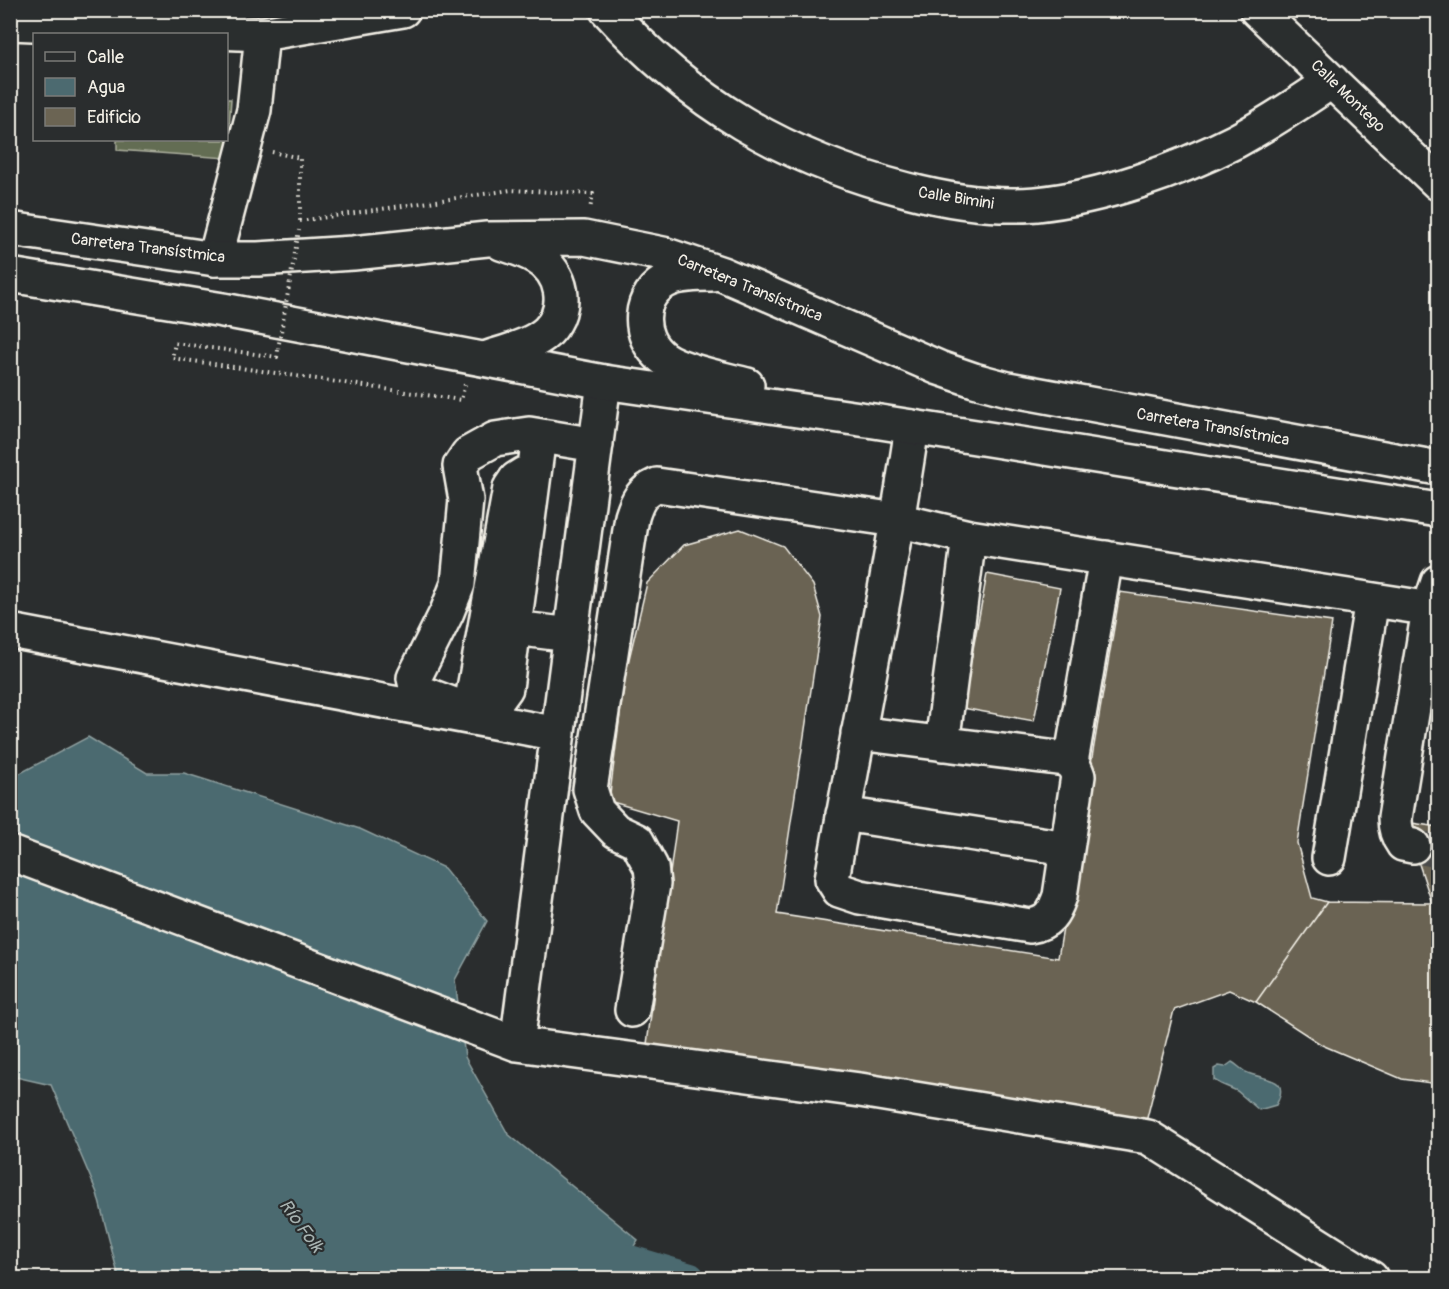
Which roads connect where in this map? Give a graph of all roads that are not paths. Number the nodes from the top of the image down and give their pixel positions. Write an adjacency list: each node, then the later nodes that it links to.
1 (403, 10): 6 (main road)
2 (607, 10): 7 (main road, Calle Bimini)
3 (1257, 10): 7 (main road, Calle Montego)
4 (110, 20): 5 (main road); 6 (main road)
5 (10, 23)
6 (262, 34): 11 (main road)
7 (1332, 81): 8 (main road, Calle Montego)
8 (1438, 183)
9 (10, 229): 11 (main road, Carretera Transístmica)
10 (487, 239): 11 (main road, Carretera Transístmica); 12 (main road, Carretera Transístmica); 14 (main road)
11 (214, 259)
12 (722, 274): 16 (main road); 20 (main road, Carretera Transístmica)
13 (10, 275): 14 (main road)
14 (483, 360): 15 (main road)
15 (604, 382): 16 (main road); 18 (main road)
16 (874, 421): 17 (main road)
17 (912, 427): 21 (main road); 22 (main road)
18 (596, 446): 19 (main road); 29 (main road)
19 (537, 451): 27 (main road); 30 (main road); 30 (main road)
20 (1438, 468)
21 (1438, 510)
22 (897, 520): 23 (main road); 31 (main road); 40 (main road)
23 (969, 537): 24 (main road); 33 (main road)
24 (1106, 558): 25 (main road); 34 (main road)
25 (1372, 600): 26 (main road); 39 (main road)
26 (1435, 600): 36 (main road)
27 (514, 628): 29 (main road); 30 (main road)
28 (10, 631): 32 (main road)
29 (571, 635): 32 (main road)
30 (470, 711)
31 (858, 733): 33 (main road); 35 (main road)
32 (558, 734): 41 (main road)
33 (942, 744): 34 (main road)
34 (1071, 762): 37 (main road)
35 (843, 813): 37 (main road); 37 (main road)
36 (1413, 846)
37 (1067, 848)
38 (10, 853): 41 (main road)
39 (1329, 858)
40 (632, 1011)
41 (517, 1044): 42 (main road)
42 (1371, 1278)

